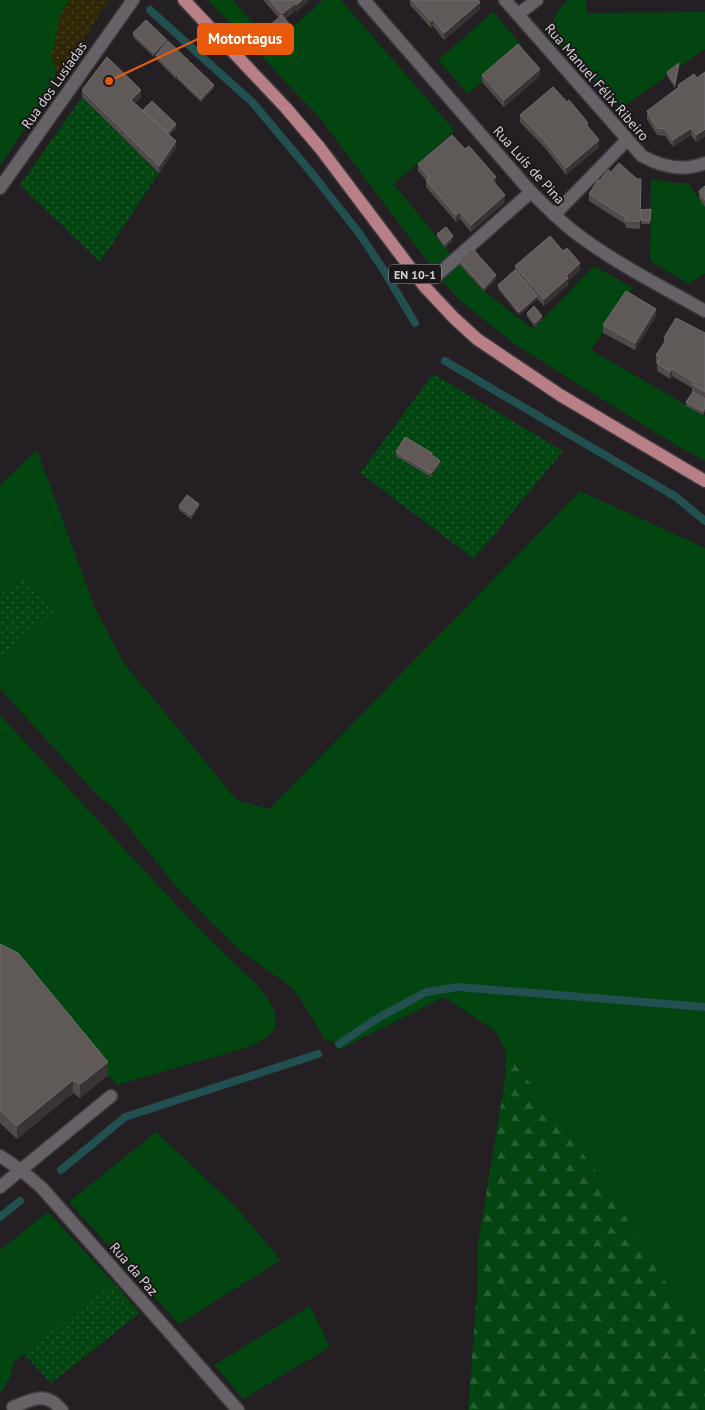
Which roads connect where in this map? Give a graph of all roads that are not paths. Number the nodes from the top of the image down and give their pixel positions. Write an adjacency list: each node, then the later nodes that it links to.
1 (133, 0): 9 (street, Rua dos Lusíadas)
2 (184, 0): 14 (main road, EN 10-1)
3 (364, 0): 10 (street, Rua Luís de Pina)
4 (505, 0): 6 (street, Rua Manuel Félix Ribeiro)
5 (537, 0): 6 (street)
6 (518, 14): 7 (street, Rua Manuel Félix Ribeiro)
7 (627, 140): 8 (street, Rua Manuel Félix Ribeiro); 11 (street)
8 (705, 163)
9 (0, 188)
10 (531, 192): 11 (street, Rua Luís de Pina); 12 (street)
11 (554, 215): 13 (street, Rua Luís de Pina)
12 (436, 277)
13 (705, 311)
14 (705, 481)
15 (111, 1096): 17 (street)
16 (0, 1156): 17 (street, Rua da Paz)
17 (21, 1170): 18 (street); 21 (street, Rua da Paz)
18 (0, 1187)
19 (13, 1407): 20 (street)
20 (62, 1410)
21 (238, 1410)

